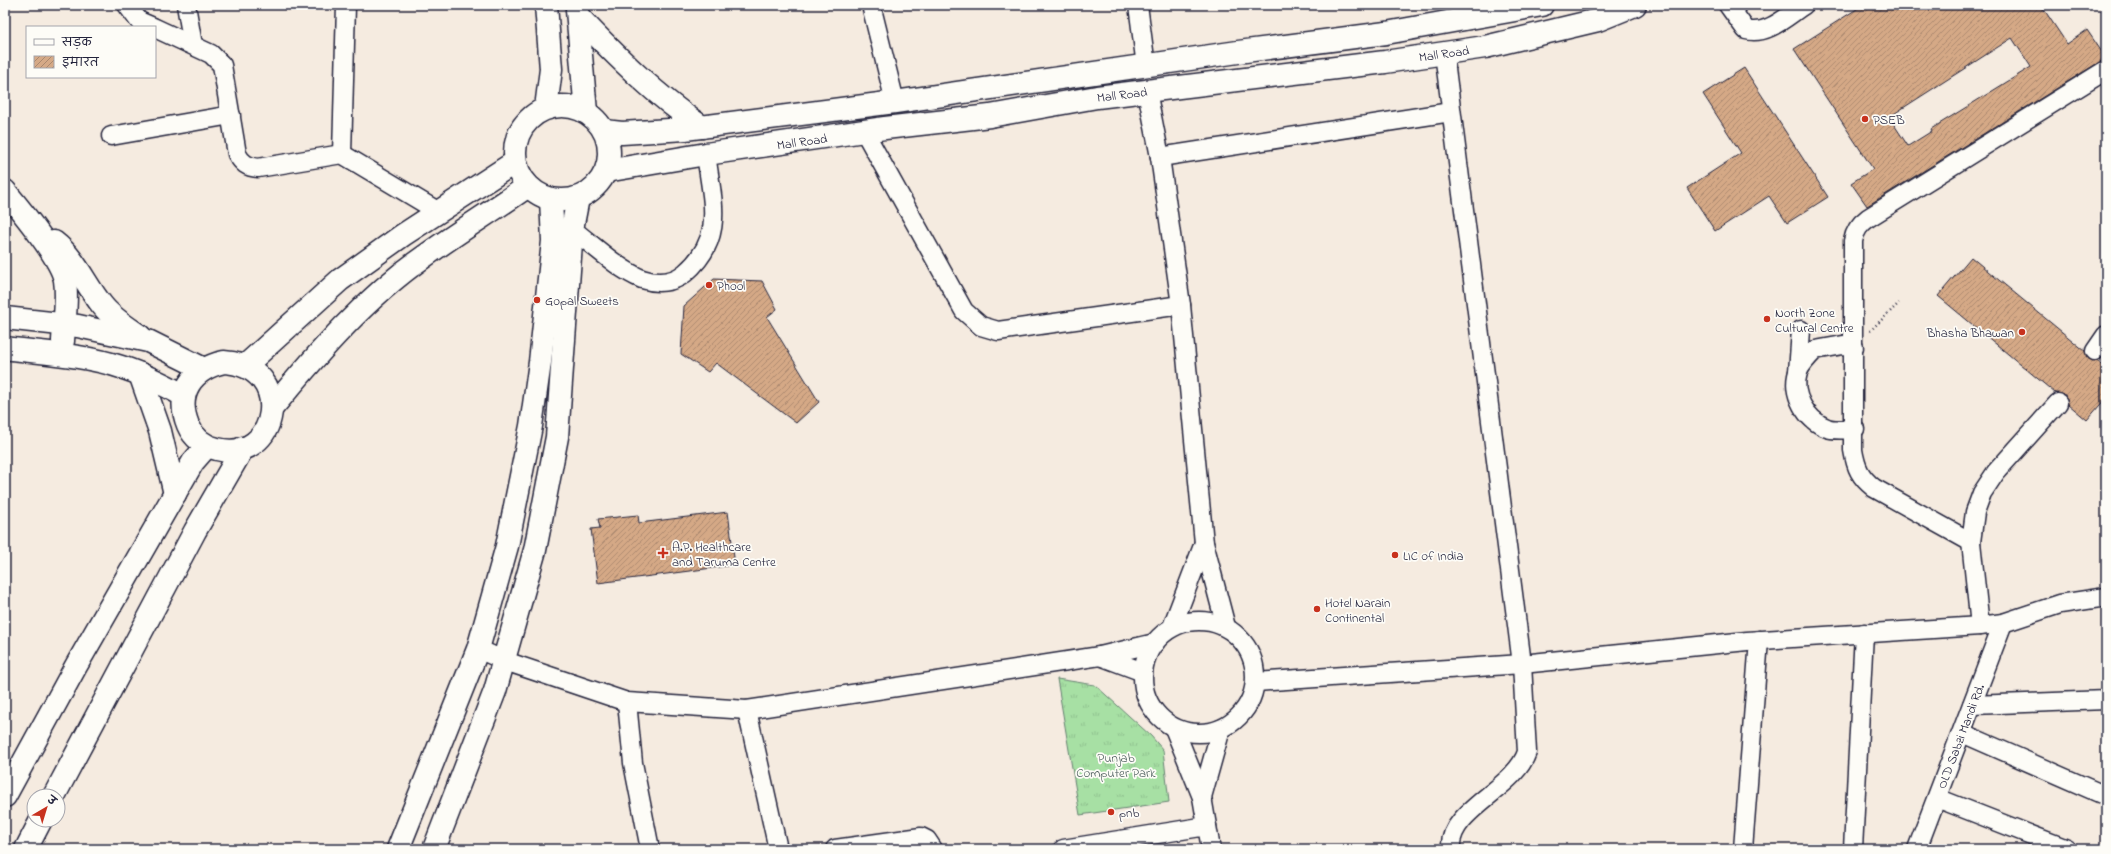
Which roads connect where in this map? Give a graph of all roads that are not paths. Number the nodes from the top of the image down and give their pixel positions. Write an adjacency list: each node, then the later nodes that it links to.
1 (126, 5): 12 (street)
2 (186, 5): 14 (street)
3 (346, 5): 28 (street)
4 (546, 5): 20 (main road)
5 (871, 5): 19 (street)
6 (1138, 5): 16 (street)
7 (1542, 5): 16 (main road, Mall Road)
8 (1635, 5): 15 (main road, Mall Road)
9 (1728, 5): 10 (street)
10 (1804, 5)
11 (577, 10): 21 (main road); 24 (main road)
12 (152, 26)
13 (156, 28): 14 (street)
14 (192, 45): 23 (street)
15 (1444, 53): 18 (main road, Mall Road); 22 (street)
16 (1146, 66): 19 (main road, Mall Road)
17 (2106, 70): 46 (street)
18 (1147, 91): 26 (main road, Mall Road); 30 (street)
19 (894, 102): 24 (main road, Mall Road)
20 (546, 108): 21 (main road); 31 (main road)
21 (586, 112): 25 (main road)
22 (1451, 112): 30 (street); 74 (street)
23 (231, 115): 27 (street); 28 (street)
24 (702, 128): 25 (main road, Mall Road)
25 (604, 131): 32 (main road)
26 (864, 132): 29 (main road, Mall Road); 40 (street)
27 (111, 136)
28 (342, 154): 37 (street)
29 (706, 154): 32 (main road, Mall Road); 39 (street)
30 (1160, 157): 40 (street)
31 (515, 162): 33 (main road); 37 (main road)
32 (606, 171): 35 (main road)
33 (528, 186): 36 (main road); 56 (main road)
34 (5, 191): 38 (main road)
35 (578, 198): 36 (main road); 39 (main road)
36 (551, 199): 71 (main road)
37 (439, 212): 50 (main road)
38 (32, 226): 42 (main road); 45 (main road)
39 (572, 229): 73 (main road)
40 (1180, 304): 62 (street)
41 (5, 318): 42 (main road)
42 (64, 326): 45 (main road); 49 (main road)
43 (1801, 330): 52 (street)
44 (2106, 335): 48 (street)
45 (148, 341): 51 (main road)
46 (1854, 347): 52 (street); 57 (street)
47 (5, 348): 49 (main road)
48 (2095, 351)
49 (62, 355): 53 (main road)
50 (245, 366): 51 (main road); 56 (main road)
51 (204, 369): 54 (main road)
52 (1798, 373): 57 (street)
53 (140, 374): 54 (main road); 60 (main road)
54 (183, 395): 58 (main road)
55 (2058, 403): 61 (street)
56 (272, 408): 59 (main road)
57 (1855, 429): 61 (street)
58 (207, 446): 59 (main road); 60 (main road)
59 (243, 448): 84 (main road)
60 (176, 494): 85 (main road)
61 (1971, 542): 65 (street)
62 (1204, 543): 66 (street); 67 (street)
63 (2106, 598): 64 (street)
64 (2003, 623): 65 (street); 79 (street, OLD Sabzi Mandi Rd.)
65 (1980, 626): 68 (street)
66 (1172, 627): 67 (street); 70 (street)
67 (1226, 627): 76 (street)
68 (1864, 633): 69 (street); 102 (street)
69 (1759, 640): 74 (street); 101 (street)
70 (1154, 644): 72 (street); 75 (street)
71 (478, 649): 73 (street); 92 (main road)
72 (1100, 656): 75 (street); 80 (street)
73 (504, 661): 78 (street); 93 (main road)
74 (1522, 664): 76 (street); 100 (street)
75 (1143, 672): 81 (street)
76 (1256, 682): 82 (street)
77 (2106, 700): 79 (street)
78 (627, 702): 80 (street); 94 (street)
79 (1972, 705): 83 (street, OLD Sabzi Mandi Rd.)
80 (747, 710): 95 (street)
81 (1174, 728): 82 (street); 87 (street)
82 (1221, 729): 87 (street)
83 (1962, 733): 86 (street); 88 (street, OLD Sabzi Mandi Rd.)
84 (58, 788)
85 (5, 796)
86 (2106, 796)
87 (1202, 797): 89 (street)
88 (1936, 798): 103 (street, OLD Sabzi Mandi Rd.); 104 (street)
89 (1207, 826): 98 (street); 99 (street)
90 (37, 828): 91 (main road)
91 (26, 849)
92 (398, 849)
93 (434, 849)
94 (650, 849)
95 (778, 849)
96 (835, 849): 97 (street)
97 (933, 849)
98 (1063, 849)
99 (1211, 849)
100 (1451, 849)
101 (1743, 849)
102 (1853, 849)
103 (1917, 849)
104 (2067, 849)

